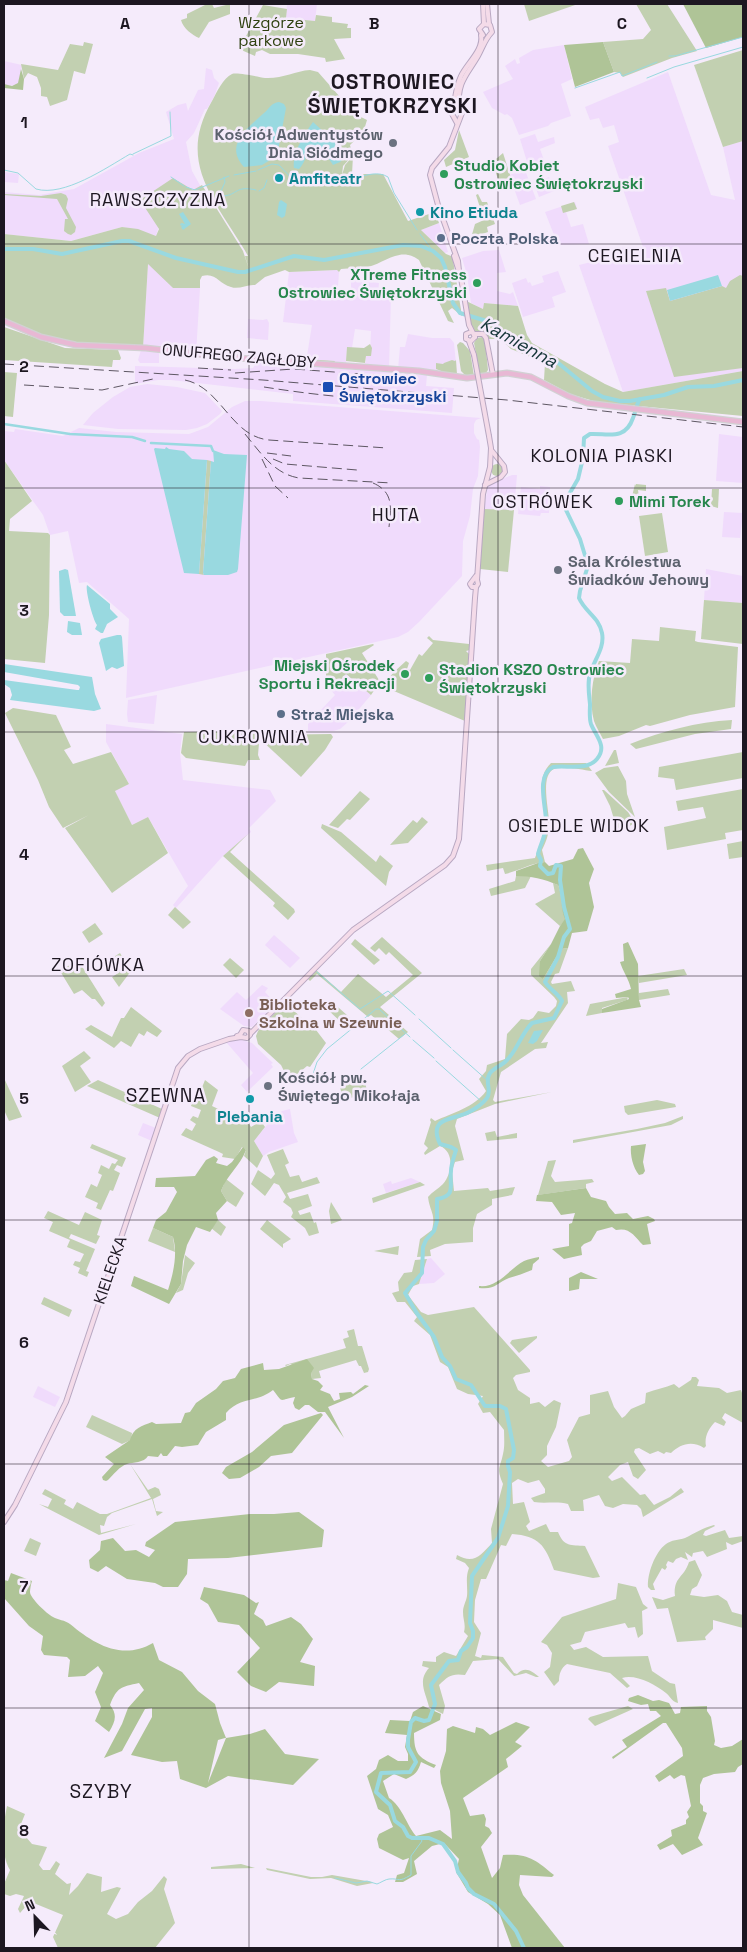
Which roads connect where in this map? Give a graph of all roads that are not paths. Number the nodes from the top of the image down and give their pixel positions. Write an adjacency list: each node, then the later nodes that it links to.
1 (485, 4): 2 (main road); 3 (main road)
2 (484, 24): 3 (main road); 4 (main road)
3 (489, 24): 5 (main road)
4 (481, 35): 5 (main road); 6 (main road)
5 (487, 36): 6 (main road)
6 (457, 107): 7 (main road); 8 (main road)
7 (454, 117): 8 (main road); 9 (main road)
8 (459, 117): 9 (main road)
9 (457, 123): 11 (main road)
10 (4, 322): 12 (main road, ONUFREGO ZAGŁOBY)
11 (472, 336): 12 (main road); 14 (main road, bridge)
12 (491, 375): 13 (main road, ONUFREGO ZAGŁOBY)
13 (743, 422)
14 (491, 448): 15 (main road); 16 (main road)
15 (502, 463): 16 (main road); 17 (main road)
16 (490, 468): 17 (main road); 18 (main road)
17 (500, 478): 18 (main road)
18 (485, 484): 19 (main road)
19 (475, 580): 20 (main road); 20 (main road)
20 (475, 588): 21 (main road)
21 (249, 1032): 22 (main road); 22 (main road)
22 (240, 1036): 23 (main road, KIELECKA)
23 (4, 1522)

